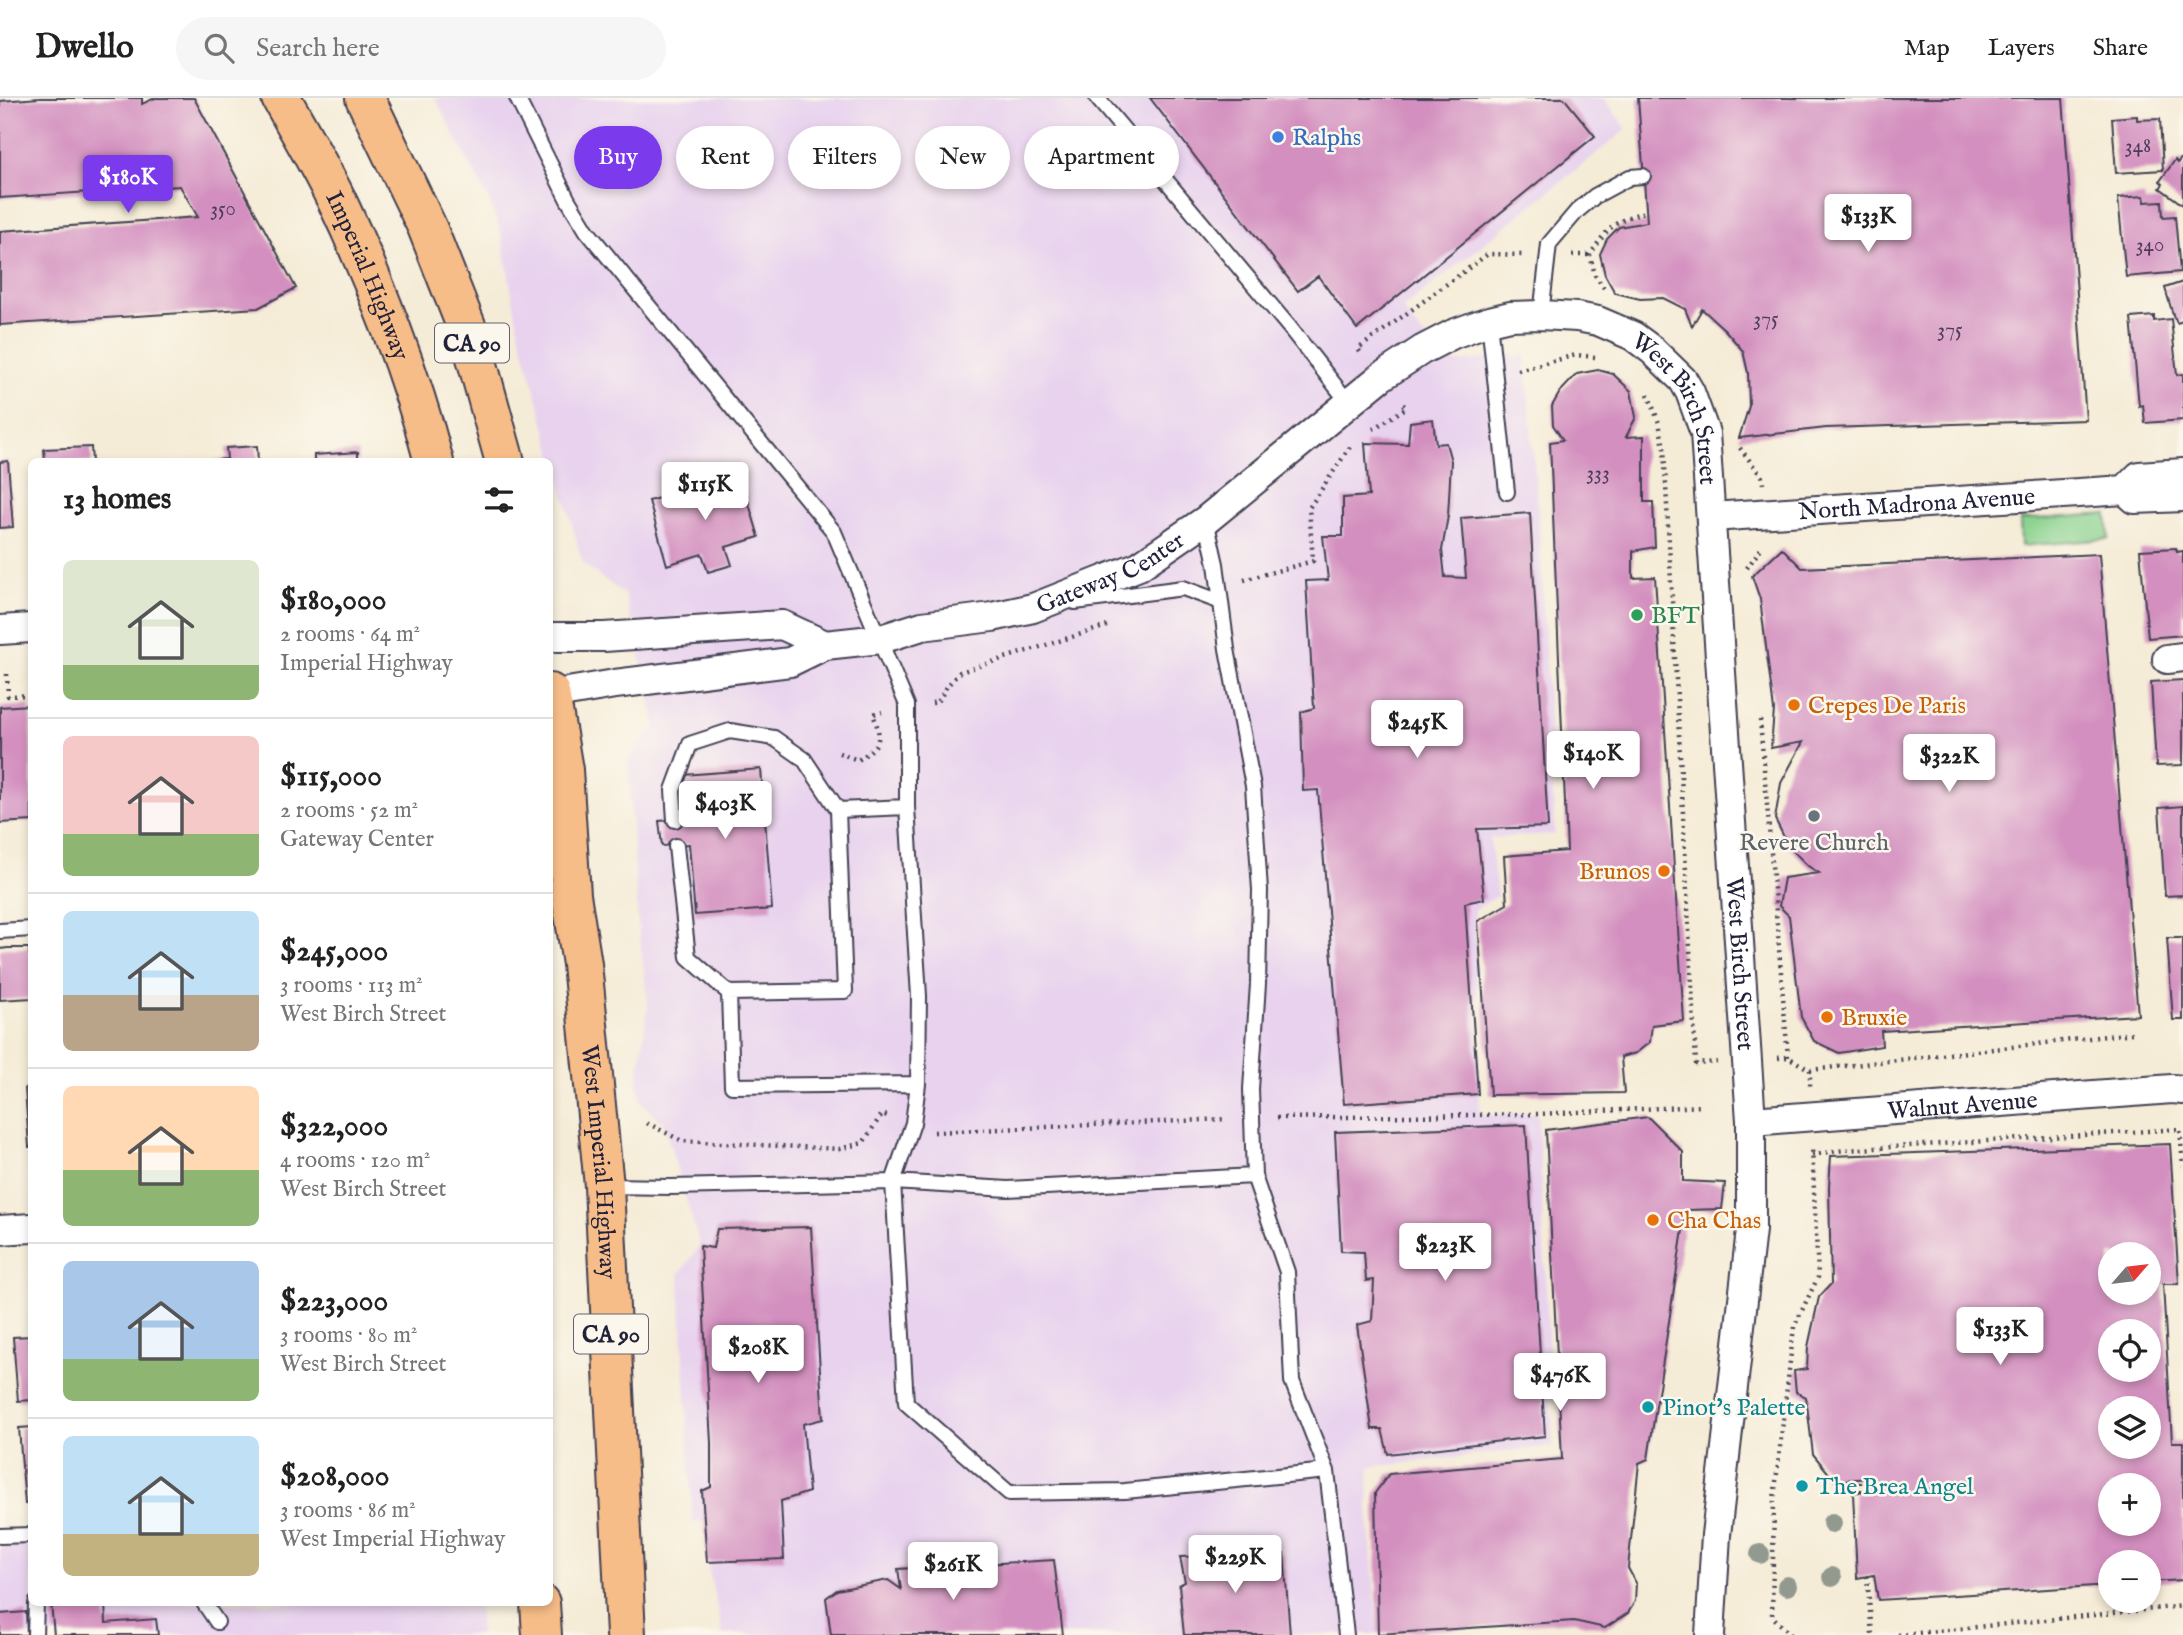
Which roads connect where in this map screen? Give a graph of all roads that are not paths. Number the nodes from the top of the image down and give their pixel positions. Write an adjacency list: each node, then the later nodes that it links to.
1 (281, 98): 9 (main road, Imperial Highway / CA 90)
2 (365, 98): 10 (main road, CA 90)
3 (517, 98): 22 (lane)
4 (1097, 98): 8 (lane)
5 (1643, 176): 6 (lane)
6 (1541, 315): 7 (street, West Birch Street); 15 (street, West Birch Street)
7 (1489, 321): 8 (street, West Birch Street); 13 (lane)
8 (1348, 402): 16 (street, Gateway Center)
9 (433, 458)
10 (504, 458)
11 (2183, 473): 12 (street, North Madrona Avenue)
12 (2125, 490): 14 (street, North Madrona Avenue); 15 (street, North Madrona Avenue)
13 (1507, 492)
14 (2183, 497)
15 (1711, 517): 35 (street, West Birch Street)
16 (1206, 520): 17 (lane); 18 (street, Gateway Center)
17 (1221, 602): 18 (lane); 36 (lane)
18 (1033, 608): 22 (street, Gateway Center)
19 (28, 628): 20 (street)
20 (0, 630)
21 (553, 637): 23 (street)
22 (881, 639): 23 (street, Gateway Center); 26 (lane)
23 (825, 645): 24 (street, Gateway Center)
24 (553, 694)
25 (553, 712): 38 (main road, West Imperial Highway / CA 90)
26 (907, 807): 27 (lane); 33 (lane)
27 (838, 810): 28 (lane); 32 (lane)
28 (675, 820)
29 (676, 846): 32 (lane)
30 (28, 929): 31 (lane)
31 (0, 931)
32 (729, 993): 33 (lane)
33 (918, 1084): 37 (lane)
34 (2179, 1087): 35 (street, Walnut Avenue)
35 (1751, 1121): 52 (street, West Birch Street)
36 (1254, 1176): 37 (lane); 41 (lane)
37 (893, 1182): 38 (lane); 41 (lane)
38 (604, 1186): 50 (main road, West Imperial Highway / CA 90)
39 (28, 1228): 40 (street)
40 (0, 1230)
41 (1327, 1471): 51 (lane)
42 (28, 1535): 43 (lane)
43 (0, 1536)
44 (36, 1606): 48 (lane)
45 (206, 1606): 47 (lane)
46 (540, 1606): 49 (main road)
47 (217, 1622)
48 (35, 1635)
49 (542, 1635)
50 (626, 1635)
51 (1346, 1635)
52 (1710, 1635)

